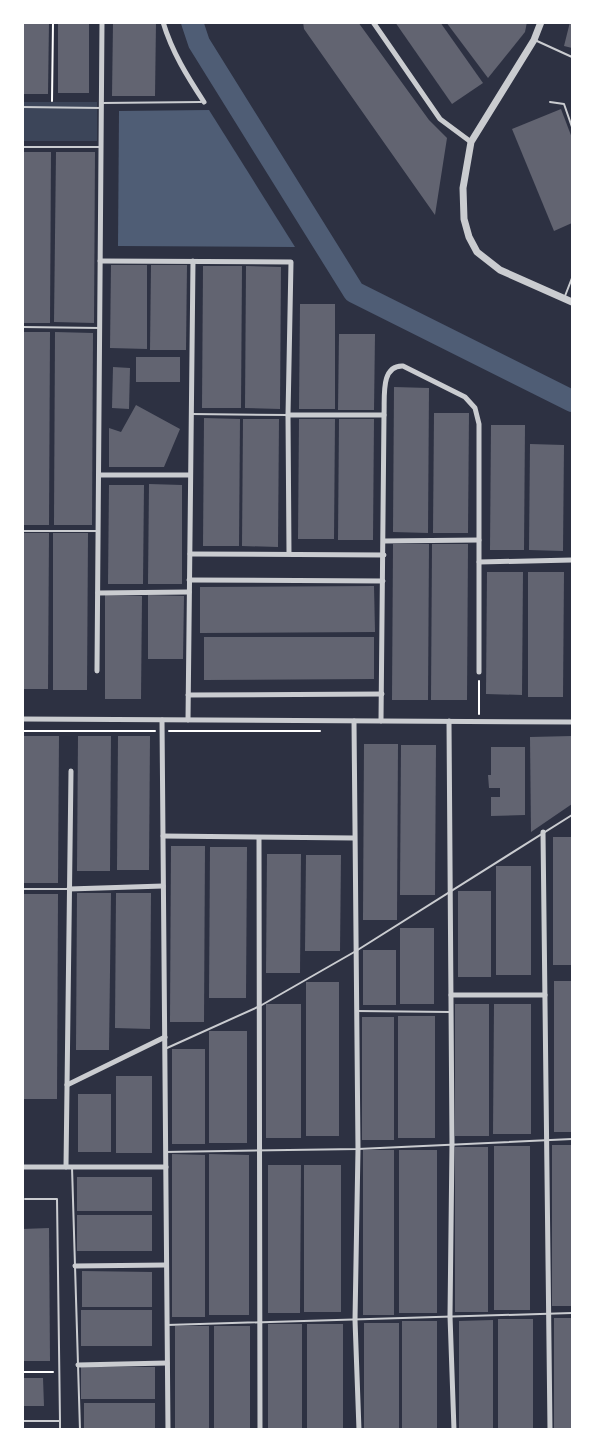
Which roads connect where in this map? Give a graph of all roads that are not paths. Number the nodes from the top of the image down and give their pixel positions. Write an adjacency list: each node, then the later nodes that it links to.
1 (102, 22): 9 (street)
2 (163, 22): 7 (street)
3 (373, 22): 12 (street)
4 (541, 22): 5 (street)
5 (534, 40): 6 (lane); 12 (street)
6 (573, 57)
7 (204, 102): 9 (lane)
8 (550, 102): 11 (lane)
9 (101, 105): 10 (lane); 14 (street)
10 (22, 107)
11 (573, 127)
12 (471, 142): 18 (street)
13 (22, 147): 14 (lane)
14 (101, 147): 15 (street)
15 (100, 261): 16 (street); 21 (street)
16 (193, 261): 22 (street); 23 (street)
17 (573, 278): 18 (lane)
18 (564, 298): 19 (street)
19 (573, 302)
20 (22, 327): 21 (lane)
21 (100, 328): 25 (street)
22 (191, 414): 23 (lane); 26 (street)
23 (288, 415): 24 (street); 31 (street)
24 (384, 415): 29 (street); 30 (street)
25 (99, 475): 26 (street); 28 (street)
26 (190, 475): 32 (street)
27 (22, 531): 28 (lane)
28 (98, 531): 39 (street)
29 (479, 540): 30 (street); 35 (street)
30 (384, 541): 33 (street)
31 (289, 553): 32 (street); 33 (street)
32 (189, 554): 36 (street)
33 (384, 555): 37 (street)
34 (573, 560): 35 (street)
35 (479, 562): 41 (street)
36 (189, 580): 37 (street); 38 (street)
37 (383, 581): 42 (street)
38 (189, 592): 39 (street); 43 (street)
39 (98, 593): 40 (street)
40 (97, 671)
41 (478, 672)
42 (382, 694): 43 (street); 48 (street)
43 (188, 695): 46 (street)
44 (22, 719): 45 (street)
45 (162, 720): 46 (street); 54 (street)
46 (188, 720): 47 (street)
47 (354, 721): 48 (street); 56 (street)
48 (381, 721): 49 (street)
49 (449, 721): 50 (street); 60 (street)
50 (572, 721)
51 (71, 771): 59 (street)
52 (573, 815): 53 (lane)
53 (543, 832): 60 (lane); 63 (street)
54 (163, 836): 55 (street); 57 (street)
55 (259, 838): 56 (street); 64 (street)
56 (354, 838): 61 (street)
57 (163, 886): 59 (street); 67 (street)
58 (22, 889): 59 (lane)
59 (69, 889): 69 (street)
60 (450, 894): 61 (lane); 62 (street)
61 (356, 951): 64 (lane); 65 (street)
62 (451, 995): 63 (street); 66 (street)
63 (545, 995): 71 (street)
64 (260, 1006): 68 (lane); 74 (street)
65 (357, 1011): 66 (lane); 73 (street)
66 (451, 1012): 72 (street)
67 (165, 1037): 68 (street); 69 (street)
68 (165, 1050): 75 (street)
69 (67, 1085): 77 (street)
70 (573, 1139): 71 (lane)
71 (546, 1140): 72 (lane); 83 (street)
72 (452, 1144): 73 (lane); 84 (street)
73 (358, 1149): 74 (lane); 85 (street)
74 (260, 1150): 75 (lane); 86 (street)
75 (165, 1152): 78 (street)
76 (22, 1167): 77 (street)
77 (69, 1167): 78 (street); 81 (lane)
78 (166, 1167): 80 (street)
79 (25, 1199): 91 (lane)
80 (166, 1265): 81 (street); 87 (street)
81 (75, 1266): 89 (lane)
82 (573, 1313): 83 (lane)
83 (548, 1314): 84 (lane); 98 (street)
84 (450, 1316): 85 (lane); 97 (street)
85 (355, 1320): 86 (lane); 96 (street)
86 (261, 1321): 87 (lane); 95 (street)
87 (167, 1325): 88 (street)
88 (167, 1363): 89 (street); 94 (street)
89 (78, 1365): 93 (lane)
90 (22, 1421): 91 (lane)
91 (60, 1421): 92 (lane)
92 (60, 1430)
93 (80, 1430)
94 (168, 1430)
95 (260, 1430)
96 (358, 1430)
97 (454, 1430)
98 (550, 1430)

